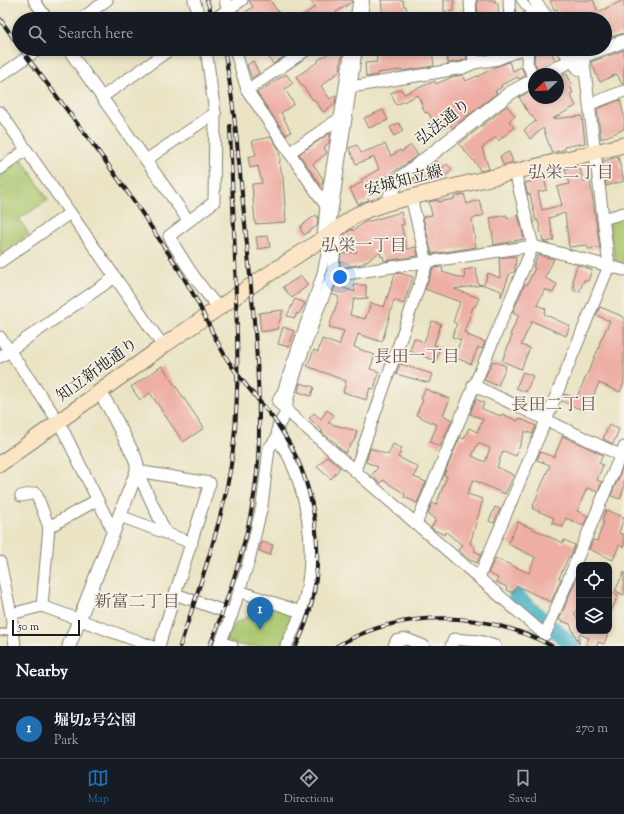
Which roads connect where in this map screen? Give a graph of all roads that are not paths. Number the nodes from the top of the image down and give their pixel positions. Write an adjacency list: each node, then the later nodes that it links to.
1 (34, 0): 11 (street)
2 (108, 0): 12 (street)
3 (194, 0): 13 (street)
4 (242, 0): 10 (street)
5 (358, 0): 14 (street)
6 (366, 0): 15 (street)
7 (470, 0): 16 (street)
8 (509, 0): 17 (street)
9 (521, 0): 18 (street)
10 (228, 10)
11 (42, 12)
12 (90, 12)
13 (198, 12)
14 (357, 12)
15 (360, 12)
16 (471, 12)
17 (510, 12)
18 (534, 12)
19 (624, 41): 20 (street)
20 (612, 45)
21 (29, 56): 37 (street)
22 (73, 56): 42 (street)
23 (161, 56): 42 (street)
24 (207, 56): 45 (street)
25 (237, 56): 40 (street)
26 (298, 56): 40 (street)
27 (350, 56): 46 (street)
28 (357, 56): 61 (street)
29 (474, 56): 34 (street)
30 (502, 56): 34 (street)
31 (528, 56): 35 (street)
32 (585, 56): 33 (street)
33 (575, 60): 36 (street); 43 (street)
34 (474, 63): 39 (street)
35 (529, 68)
36 (558, 68)
37 (0, 76)
38 (528, 82): 55 (street, 弘法通り)
39 (357, 86)
40 (247, 90): 50 (street)
41 (624, 91): 43 (street)
42 (102, 97): 51 (street)
43 (590, 104): 49 (street)
44 (0, 112): 48 (street)
45 (215, 113): 51 (street); 60 (street)
46 (340, 118): 50 (street); 56 (street)
47 (624, 145): 49 (main road, 安城知立線)
48 (26, 150): 52 (street); 57 (street)
49 (596, 152): 53 (main road, 安城知立線); 59 (street)
50 (289, 153): 56 (street)
51 (146, 160): 60 (street)
52 (0, 169)
53 (515, 172): 54 (main road, 安城知立線); 62 (street)
54 (411, 197): 55 (main road, 安城知立線); 64 (street)
55 (387, 203): 61 (main road, 安城知立線)
56 (326, 206): 61 (street)
57 (70, 213): 63 (street); 68 (street)
58 (624, 213): 59 (street)
59 (603, 219): 65 (street)
60 (188, 220): 69 (street)
61 (330, 234): 67 (street); 69 (main road, 安城知立線); 76 (street)
62 (533, 246): 64 (street); 65 (street); 74 (street)
63 (0, 262)
64 (427, 263): 67 (street); 84 (street)
65 (609, 266): 66 (street); 78 (street)
66 (624, 270)
67 (332, 276): 77 (street)
68 (115, 277): 71 (street); 72 (street)
69 (218, 308): 71 (main road, 知立新地通り)
70 (0, 337): 72 (street)
71 (163, 346): 75 (main road, 知立新地通り)
72 (10, 350): 73 (street); 79 (street)
73 (0, 357)
74 (473, 385): 78 (street); 88 (street)
75 (100, 393): 79 (main road, 知立新地通り); 83 (street)
76 (280, 396): 77 (street)
77 (287, 411): 80 (street); 84 (street)
78 (546, 420): 81 (street); 94 (street)
79 (59, 422): 82 (main road, 知立新地通り); 86 (street)
80 (277, 438): 95 (street); 98 (street)
81 (623, 453): 94 (street)
82 (0, 464)
83 (137, 471): 87 (street); 91 (street); 92 (street)
84 (355, 471): 88 (street)
85 (21, 496): 89 (street)
86 (97, 500): 89 (street); 90 (street)
87 (120, 516): 90 (street); 91 (street)
88 (416, 524): 94 (street)
89 (49, 526): 97 (street)
90 (114, 531): 101 (street)
91 (166, 533): 92 (street)
92 (192, 543): 96 (street)
93 (0, 562): 99 (street)
94 (479, 577)
95 (239, 591): 98 (street); 100 (street)
96 (176, 594): 100 (street); 108 (street)
97 (42, 606): 99 (street); 101 (street)
98 (301, 612): 110 (street)
99 (11, 614): 102 (street)
100 (232, 614): 104 (street)
101 (78, 620): 106 (street); 107 (street)
102 (13, 630): 103 (lane); 105 (street)
103 (0, 633)
104 (220, 644): 109 (street)
105 (15, 646)
106 (69, 646)
107 (151, 646)
108 (159, 646)
109 (232, 646)
110 (286, 646)
111 (394, 646): 112 (street)
112 (424, 646)
113 (452, 646): 114 (street)
114 (495, 646)

